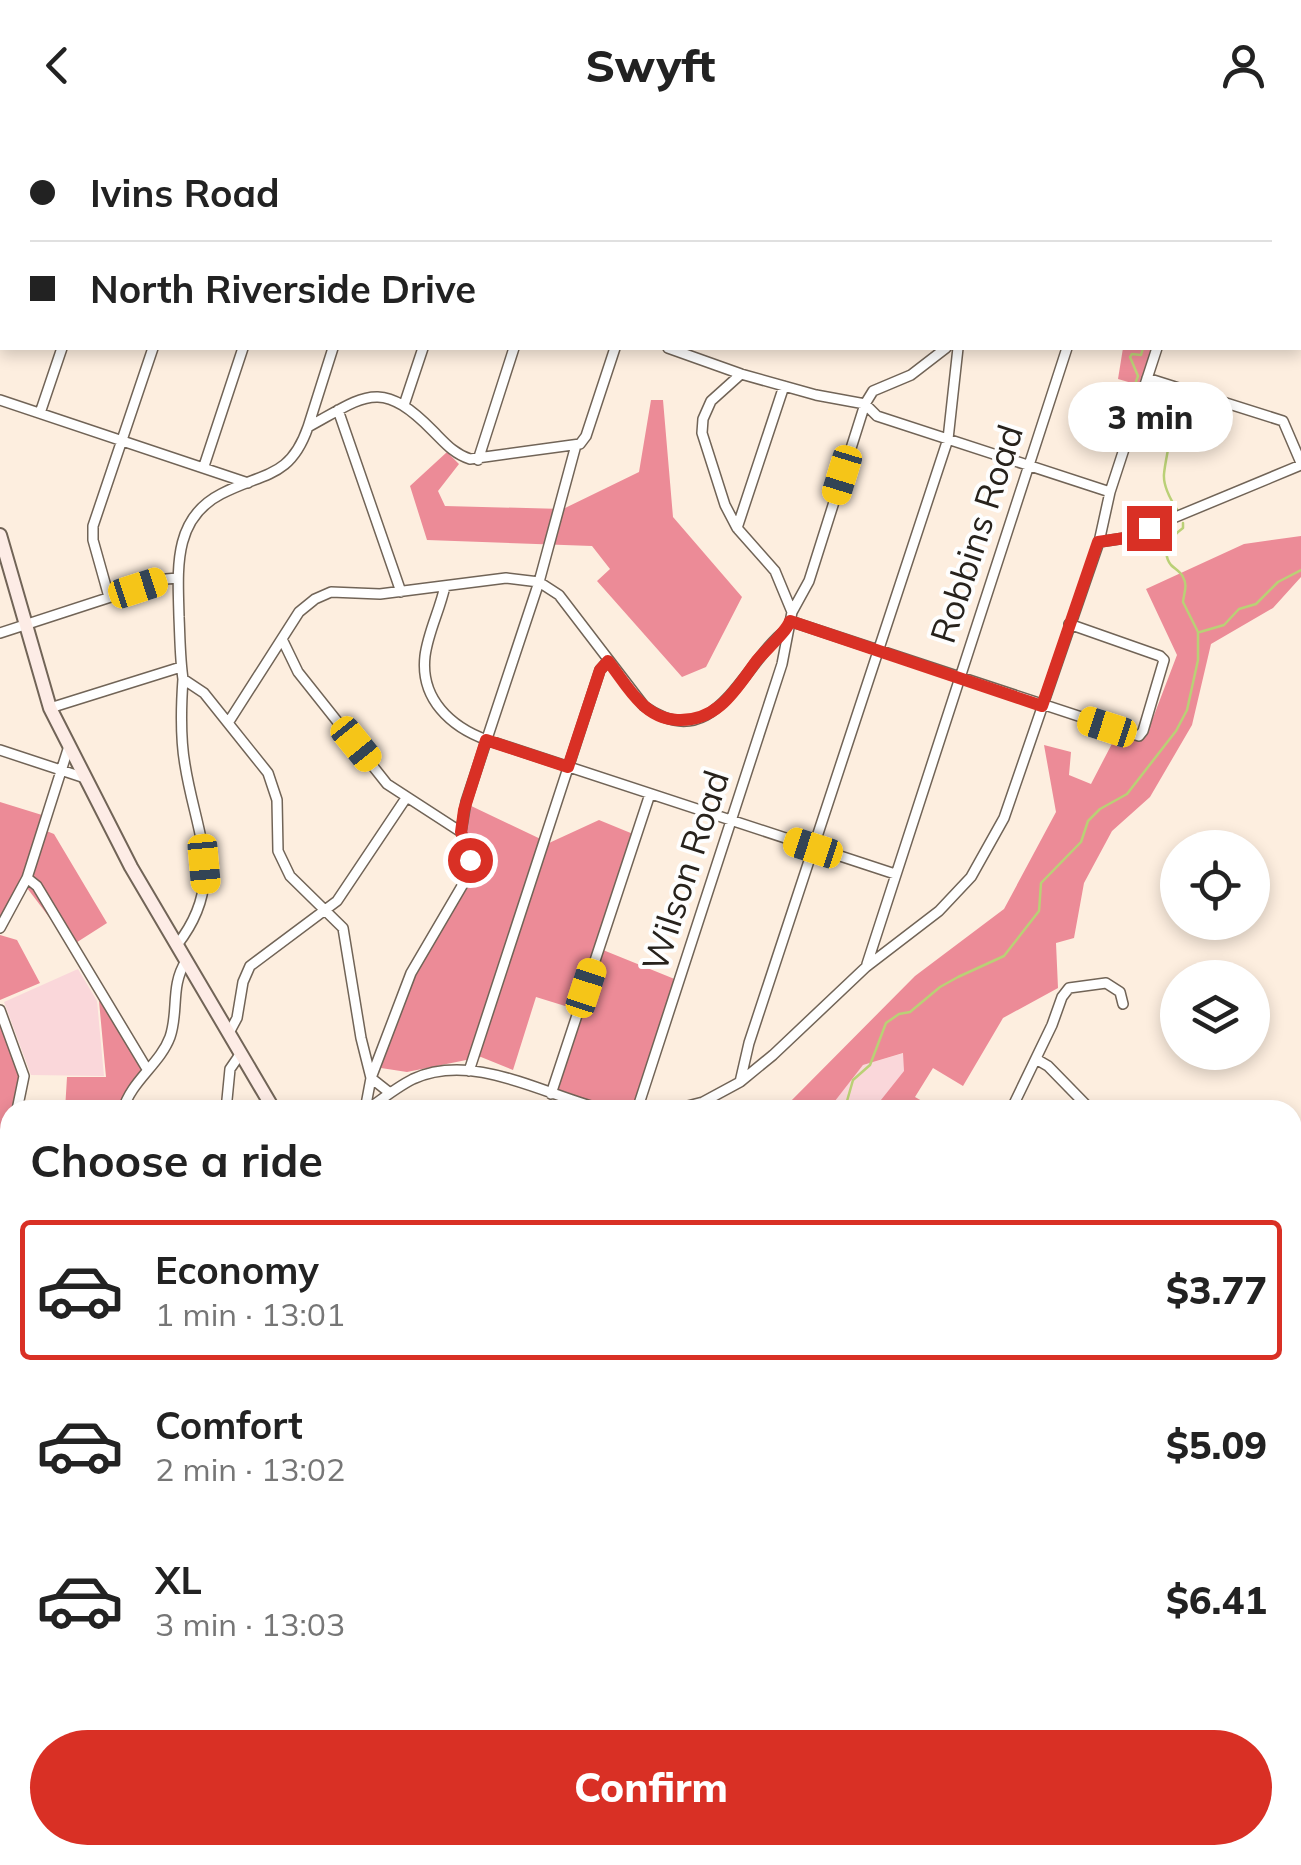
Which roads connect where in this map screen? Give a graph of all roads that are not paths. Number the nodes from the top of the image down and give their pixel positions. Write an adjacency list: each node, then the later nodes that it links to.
1 (61, 350): 20 (street)
2 (152, 350): 23 (street)
3 (242, 350): 27 (street)
4 (333, 350): 21 (street)
5 (422, 350): 18 (street)
6 (513, 350): 25 (street)
7 (614, 350): 24 (street)
8 (674, 350): 13 (street)
9 (943, 350): 17 (street)
10 (958, 350): 22 (street)
11 (1066, 350): 28 (street, Robbins Road)
12 (1156, 350): 14 (street)
13 (741, 374): 15 (street); 31 (street)
14 (1147, 378): 26 (street); 30 (street)
15 (784, 386): 17 (street); 31 (street)
16 (0, 400): 20 (street)
17 (864, 404): 22 (street); 39 (street, Wilson Road)
18 (404, 405): 19 (street); 25 (street)
19 (338, 410): 21 (street); 37 (street)
20 (40, 413): 23 (street)
21 (308, 427): 29 (street)
22 (948, 439): 28 (street); 44 (street)
23 (122, 440): 27 (street); 38 (street)
24 (576, 445): 25 (street); 35 (street)
25 (478, 460)
26 (1301, 464): 33 (street)
27 (204, 466): 29 (street)
28 (1028, 466): 30 (street); 47 (street, Robbins Road)
29 (248, 483): 34 (street)
30 (1110, 492): 33 (street)
31 (737, 528): 39 (street)
32 (0, 535): 40 (street)
33 (1098, 542): 41 (street)
34 (178, 578): 38 (street); 46 (street)
35 (538, 582): 36 (street); 45 (street); 52 (street)
36 (445, 586): 37 (street); 52 (street)
37 (401, 592): 43 (street)
38 (109, 597): 40 (street)
39 (790, 621): 44 (street); 45 (street); 60 (street, Wilson Road)
40 (26, 624): 42 (street); 50 (street)
41 (1069, 624): 49 (street); 49 (street)
42 (0, 633)
43 (283, 641): 51 (street); 59 (street)
44 (877, 651): 47 (street); 62 (street)
45 (608, 661): 55 (street)
46 (181, 666): 48 (street); 50 (street)
47 (958, 678): 49 (street); 63 (street, Robbins Road)
48 (183, 679): 51 (street); 67 (street)
49 (1042, 706): 69 (street)
50 (50, 708): 53 (street)
51 (228, 723): 65 (street)
52 (486, 740): 55 (street); 61 (street)
53 (69, 746): 56 (street); 57 (street)
54 (0, 750): 56 (street)
55 (568, 767): 58 (street); 76 (street)
56 (61, 770): 57 (street); 64 (street)
57 (85, 778): 67 (street)
58 (650, 794): 60 (street); 80 (street)
59 (406, 798): 61 (street); 65 (street)
60 (731, 820): 62 (street); 88 (street, Wilson Road)
61 (461, 832): 77 (street)
62 (813, 848): 63 (street); 78 (street)
63 (895, 874): 69 (street, Robbins Road)
64 (27, 878): 66 (street); 75 (street)
65 (328, 910): 72 (street); 77 (street)
66 (0, 928)
67 (177, 945): 68 (street)
68 (186, 961): 72 (street); 75 (street)
69 (866, 966): 78 (street)
70 (1124, 1004): 74 (street)
71 (0, 1010): 81 (street)
72 (229, 1033): 73 (street)
73 (241, 1053): 83 (street); 84 (street)
74 (1036, 1059): 90 (street); 91 (street)
75 (147, 1069): 82 (street)
76 (469, 1072): 79 (street); 80 (street)
77 (371, 1078): 79 (street); 85 (street)
78 (740, 1082): 89 (street)
79 (390, 1093): 86 (street)
80 (551, 1094): 87 (street)
81 (19, 1100)
82 (126, 1100)
83 (227, 1100)
84 (268, 1100)
85 (368, 1100)
86 (380, 1100)
87 (571, 1100)
88 (640, 1100)
89 (705, 1100)
90 (1017, 1100)
91 (1081, 1100)

